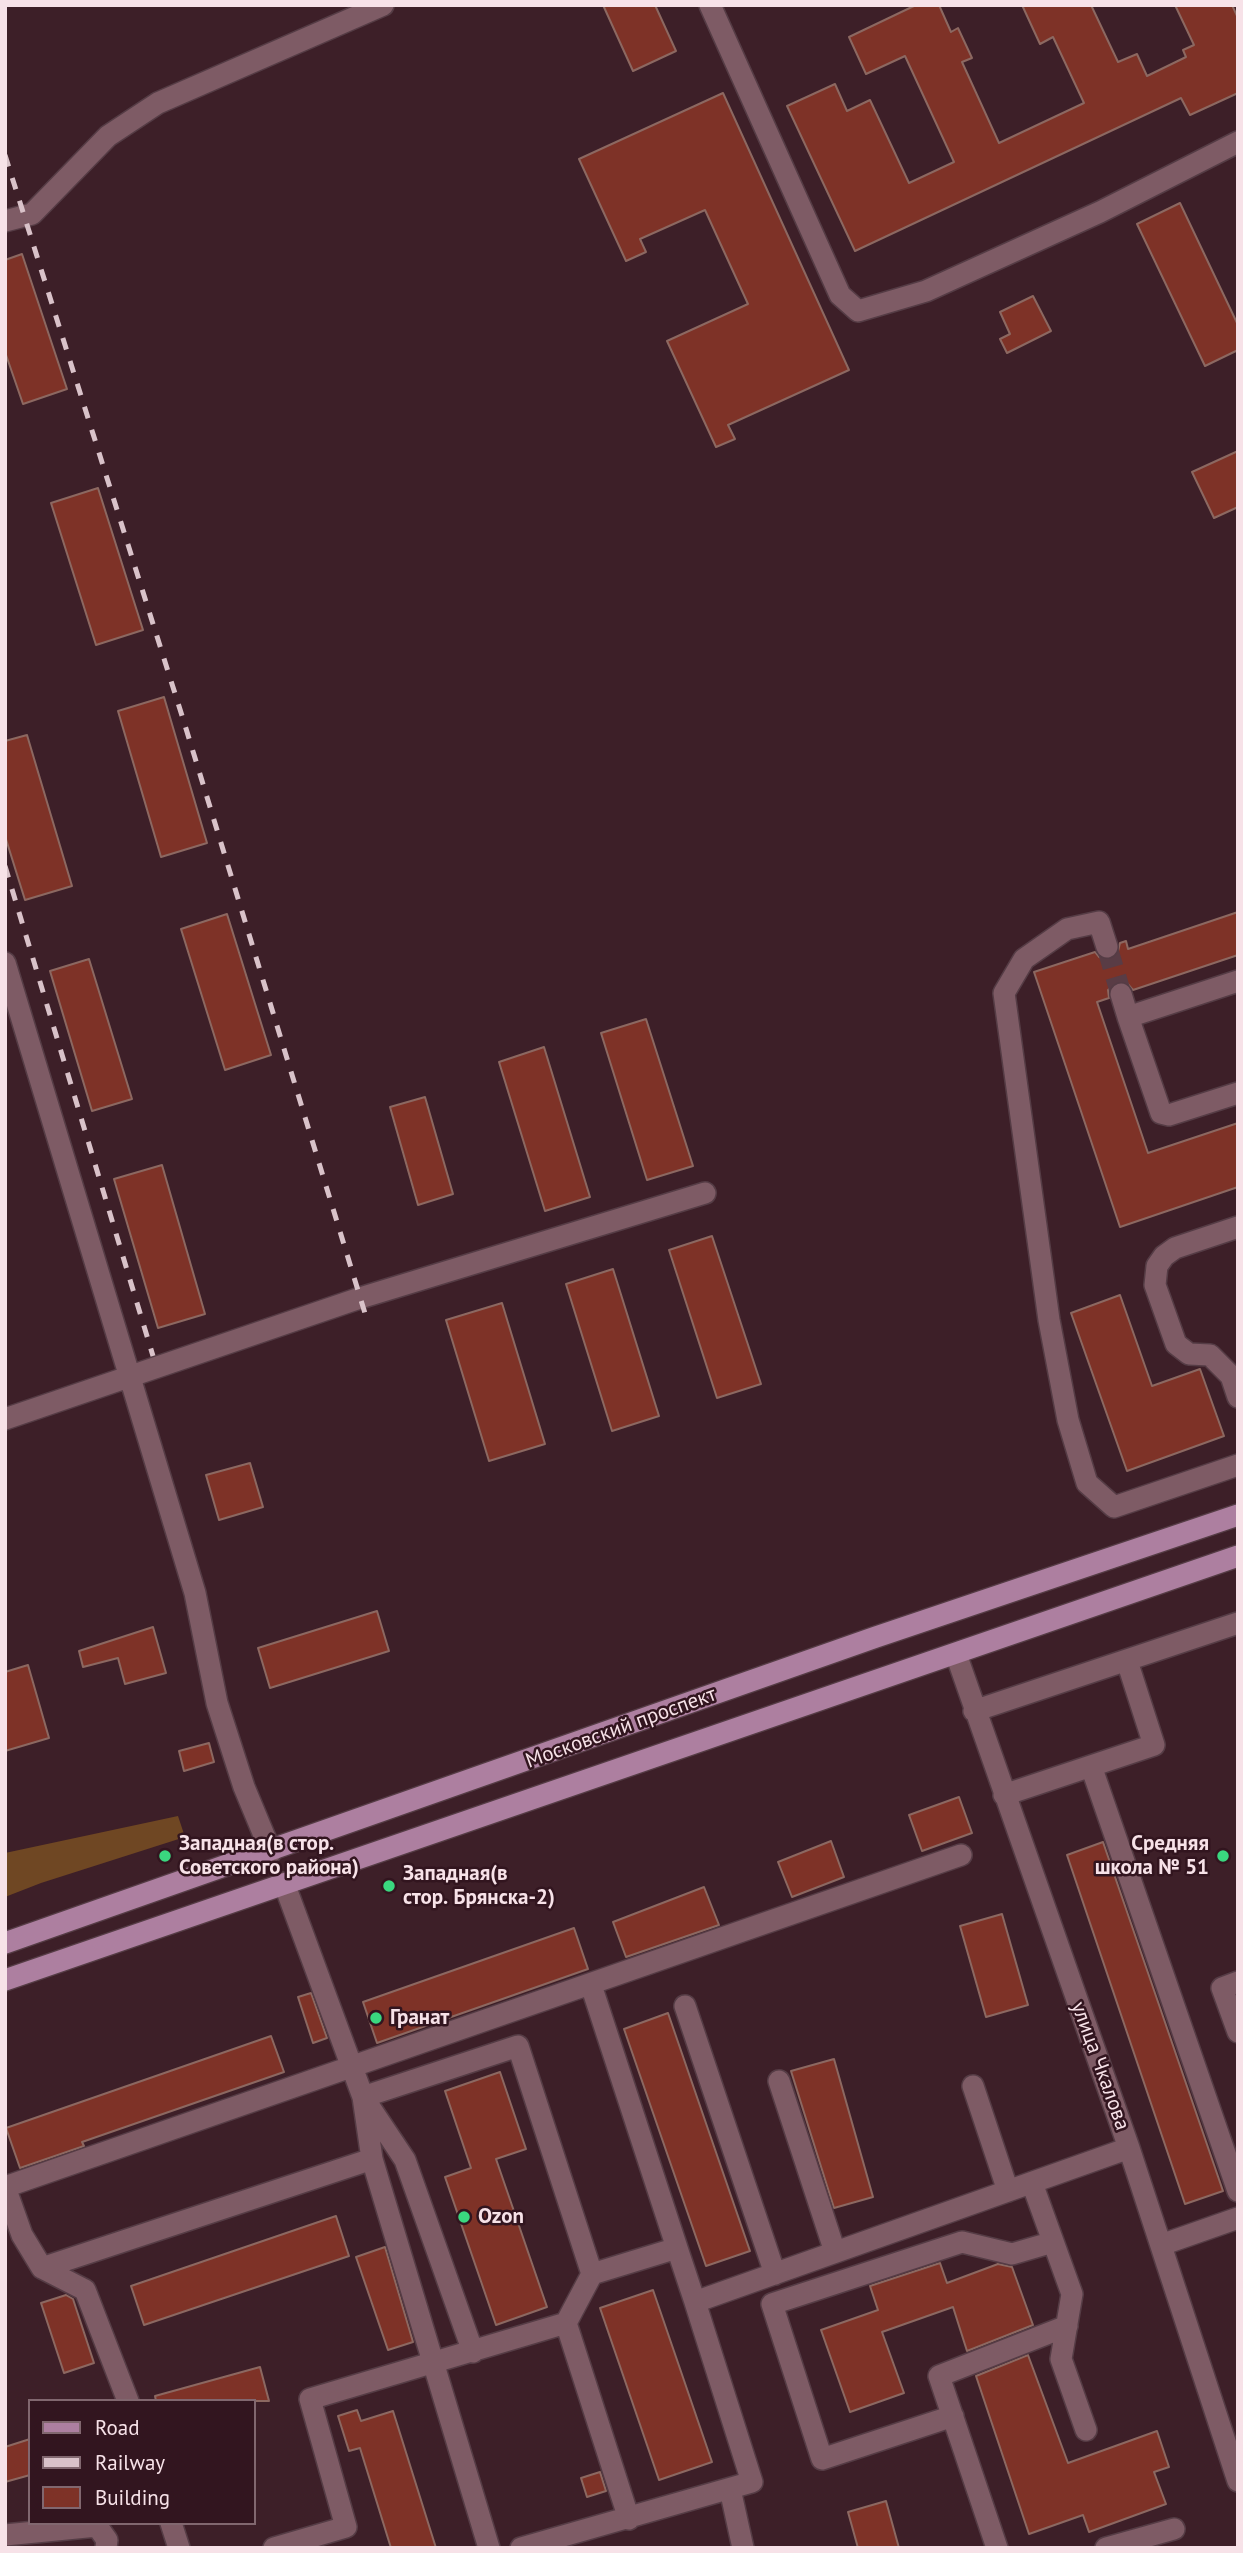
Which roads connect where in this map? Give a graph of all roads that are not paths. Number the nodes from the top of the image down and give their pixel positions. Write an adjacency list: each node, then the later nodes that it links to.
1 (383, 5): 4 (street)
2 (710, 5): 3 (street)
3 (1238, 142)
4 (5, 221)
5 (1107, 947): 17 (street)
6 (5, 963): 14 (street)
7 (1238, 981): 9 (street)
8 (1121, 994): 9 (street)
9 (1128, 1017): 10 (street)
10 (1238, 1093)
11 (705, 1193): 14 (street)
12 (1238, 1227): 13 (street)
13 (1234, 1370): 15 (street)
14 (128, 1377): 16 (street); 26 (street)
15 (1238, 1397)
16 (5, 1419)
17 (1238, 1465)
18 (1238, 1515): 26 (main road, Московский проспект)
19 (1238, 1556): 21 (main road, Московский проспект)
20 (1238, 1622): 22 (street)
21 (956, 1654): 23 (street, улица Чкалова); 28 (main road, Московский проспект)
22 (1127, 1661): 23 (street); 24 (street)
23 (974, 1711): 25 (street, улица Чкалова)
24 (1091, 1766): 25 (street); 44 (street)
25 (1004, 1795): 39 (street, улица Чкалова)
26 (271, 1852): 29 (main road, Московский проспект)
27 (961, 1855): 32 (street)
28 (284, 1883): 30 (main road, Московский проспект); 35 (street)
29 (5, 1943)
30 (5, 1980)
31 (1238, 1982): 34 (street)
32 (591, 1984): 35 (street); 48 (street)
33 (685, 2006): 52 (street)
34 (1238, 2032)
35 (353, 2068): 38 (street); 42 (street)
36 (779, 2081): 49 (street)
37 (972, 2085): 43 (street)
38 (363, 2097): 40 (street); 51 (street); 56 (street)
39 (1129, 2148): 41 (street); 47 (street, улица Чкалова)
40 (372, 2159): 50 (street); 57 (street)
41 (1032, 2182): 43 (street); 46 (street)
42 (5, 2187): 50 (street)
43 (1008, 2191): 49 (street)
44 (1238, 2191)
45 (1238, 2218): 47 (street)
46 (1053, 2242): 55 (street); 59 (street)
47 (1161, 2245): 61 (street, улица Чкалова)
48 (677, 2248): 51 (street); 53 (street)
49 (835, 2252): 52 (street)
50 (42, 2268): 58 (street)
51 (592, 2274): 54 (street)
52 (775, 2274): 53 (street)
53 (695, 2302): 62 (street)
54 (566, 2323): 56 (street); 63 (street)
55 (1067, 2326): 59 (street); 60 (street)
56 (473, 2352): 57 (street)
57 (435, 2364): 69 (street); 70 (street)
58 (127, 2399)
59 (953, 2416): 73 (street)
60 (1086, 2430)
61 (1238, 2481)
62 (730, 2489): 63 (street); 72 (street)
63 (629, 2519): 71 (street)
64 (172, 2525): 68 (street)
65 (1174, 2529): 74 (street)
66 (5, 2535): 67 (street)
67 (106, 2548)
68 (179, 2548)
69 (274, 2548)
70 (489, 2548)
71 (522, 2548)
72 (744, 2548)
73 (997, 2548)
74 (1106, 2548)

